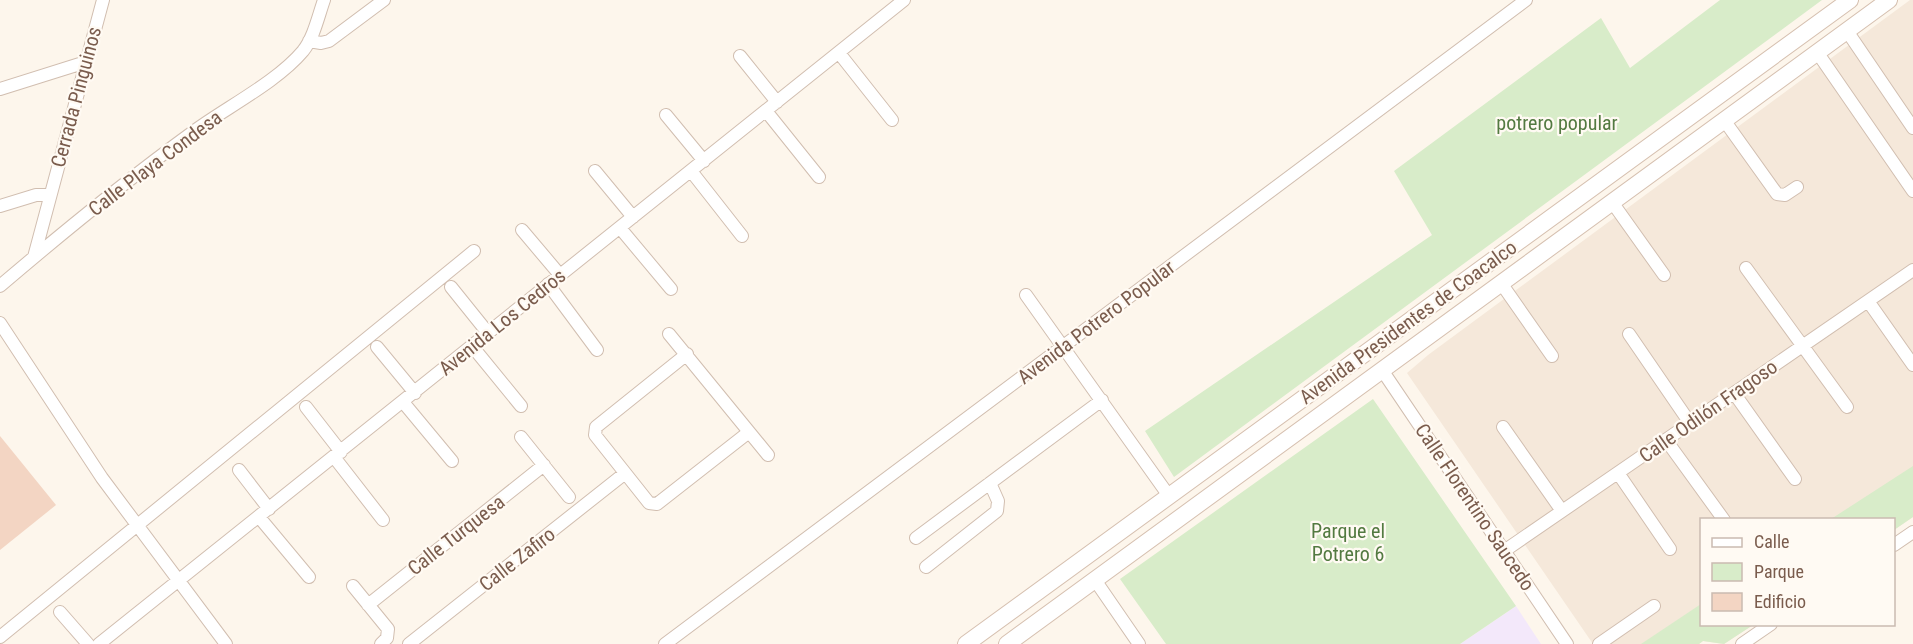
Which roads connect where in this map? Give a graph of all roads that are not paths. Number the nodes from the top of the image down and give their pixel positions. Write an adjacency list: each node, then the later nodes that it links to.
1 (103, 0): 13 (street, Cerrada Pinguinos)
2 (324, 0): 9 (street)
3 (384, 0): 9 (street)
4 (904, 0): 10 (street, Avenida Los Cedros)
5 (1526, 0): 56 (street, Avenida Potrero Popular)
6 (1850, 0): 34 (street, Avenida Presidentes de Coacalco)
7 (1889, 0): 8 (street, Avenida Presidentes de Coacalco)
8 (1847, 31): 11 (street, Avenida Presidentes de Coacalco); 20 (street)
9 (309, 41): 37 (street, Calle Playa Condesa)
10 (839, 52): 15 (street, Avenida Los Cedros); 18 (street)
11 (1817, 52): 19 (street, Avenida Presidentes de Coacalco); 26 (street)
12 (740, 56): 15 (street)
13 (86, 62): 14 (street); 27 (street, Cerrada Pinguinos)
14 (0, 89)
15 (777, 102): 16 (street, Avenida Los Cedros)
16 (766, 111): 21 (street, Avenida Los Cedros); 24 (street)
17 (666, 115): 21 (street)
18 (892, 120)
19 (1724, 120): 25 (street); 28 (street, Avenida Presidentes de Coacalco)
20 (1913, 128)
21 (704, 161): 23 (street, Avenida Los Cedros)
22 (595, 171): 30 (street)
23 (691, 171): 30 (street, Avenida Los Cedros); 33 (street)
24 (819, 177)
25 (1797, 187)
26 (1913, 192)
27 (49, 195): 29 (street); 37 (street, Cerrada Pinguinos)
28 (1612, 202): 36 (street, Avenida Presidentes de Coacalco); 41 (street)
29 (0, 207)
30 (633, 217): 31 (street, Avenida Los Cedros)
31 (620, 228): 40 (street, Avenida Los Cedros); 46 (street)
32 (522, 230): 40 (street)
33 (742, 236)
34 (1525, 236): 36 (street); 74 (street, Avenida Presidentes de Coacalco)
35 (474, 251): 91 (street)
36 (1540, 255): 42 (street, Avenida Presidentes de Coacalco)
37 (34, 257): 44 (street, Calle Playa Condesa)
38 (1746, 268): 54 (street)
39 (1913, 270): 48 (street, Calle Odilón Fragoso)
40 (560, 275): 43 (street, Avenida Los Cedros)
41 (1664, 275)
42 (1501, 283): 59 (street); 61 (street, Avenida Presidentes de Coacalco)
43 (548, 284): 50 (street, Avenida Los Cedros); 57 (street)
44 (0, 286)
45 (451, 287): 50 (street)
46 (671, 289)
47 (1026, 295): 56 (street)
48 (1868, 301): 54 (street, Calle Odilón Fragoso); 60 (street)
49 (0, 323): 91 (street)
50 (488, 333): 53 (street, Avenida Los Cedros)
51 (669, 334): 58 (street)
52 (1629, 334): 69 (street)
53 (472, 346): 62 (street, Avenida Los Cedros); 66 (street)
54 (1802, 346): 63 (street, Calle Odilón Fragoso); 68 (street)
55 (377, 347): 62 (street)
56 (1063, 347): 64 (street); 111 (street, Avenida Potrero Popular)
57 (597, 350)
58 (687, 354): 71 (street); 82 (street)
59 (1552, 356)
60 (1913, 364)
61 (1383, 370): 78 (street, Avenida Presidentes de Coacalco); 96 (street, Calle Florentino Saucedo)
62 (415, 393): 65 (street, Avenida Los Cedros)
63 (1734, 393): 69 (street, Calle Odilón Fragoso); 83 (street)
64 (1102, 400): 84 (street); 85 (street)
65 (403, 402): 75 (street, Avenida Los Cedros); 77 (street)
66 (521, 406)
67 (306, 407): 75 (street)
68 (1847, 407)
69 (1690, 423): 73 (street, Calle Odilón Fragoso)
70 (1503, 427): 87 (street)
71 (749, 432): 76 (street); 82 (street)
72 (521, 437): 79 (street)
73 (1666, 440): 81 (street, Calle Odilón Fragoso); 89 (street)
74 (1239, 445): 78 (street); 85 (street, Avenida Presidentes de Coacalco)
75 (337, 455): 88 (street, Avenida Los Cedros); 90 (street)
76 (768, 455)
77 (452, 461)
78 (1253, 464): 99 (street, Avenida Presidentes de Coacalco)
79 (544, 465): 86 (street); 102 (street, Calle Turquesa)
80 (239, 470): 88 (street)
81 (1618, 473): 87 (street, Calle Odilón Fragoso); 95 (street)
82 (624, 474): 110 (street, Calle Zafiro)
83 (1795, 480)
84 (990, 483): 93 (street); 97 (street)
85 (1169, 496): 112 (street, Avenida Presidentes de Coacalco)
86 (569, 497)
87 (1562, 511): 96 (street, Calle Odilón Fragoso)
88 (264, 513): 98 (street); 100 (street, Avenida Los Cedros)
89 (1723, 518)
90 (383, 520)
91 (136, 526): 100 (street); 106 (street)
92 (1913, 532): 94 (street)
93 (916, 538)
94 (1895, 543)
95 (1670, 549)
96 (1504, 551): 115 (street, Calle Florentino Saucedo)
97 (926, 567)
98 (309, 577)
99 (1095, 580): 113 (street, Avenida Presidentes de Coacalco); 114 (street)
100 (179, 581): 107 (street, Avenida Los Cedros); 108 (street)
101 (353, 586): 102 (street)
102 (368, 605): 109 (street)
103 (1654, 606): 116 (street)
104 (60, 612): 107 (street)
105 (1769, 626): 117 (street)
106 (0, 637)
107 (97, 644)
108 (226, 644)
109 (381, 644)
110 (410, 644)
111 (665, 644)
112 (966, 644)
113 (1007, 644)
114 (1139, 644)
115 (1567, 644)
116 (1599, 644)
117 (1742, 644)

